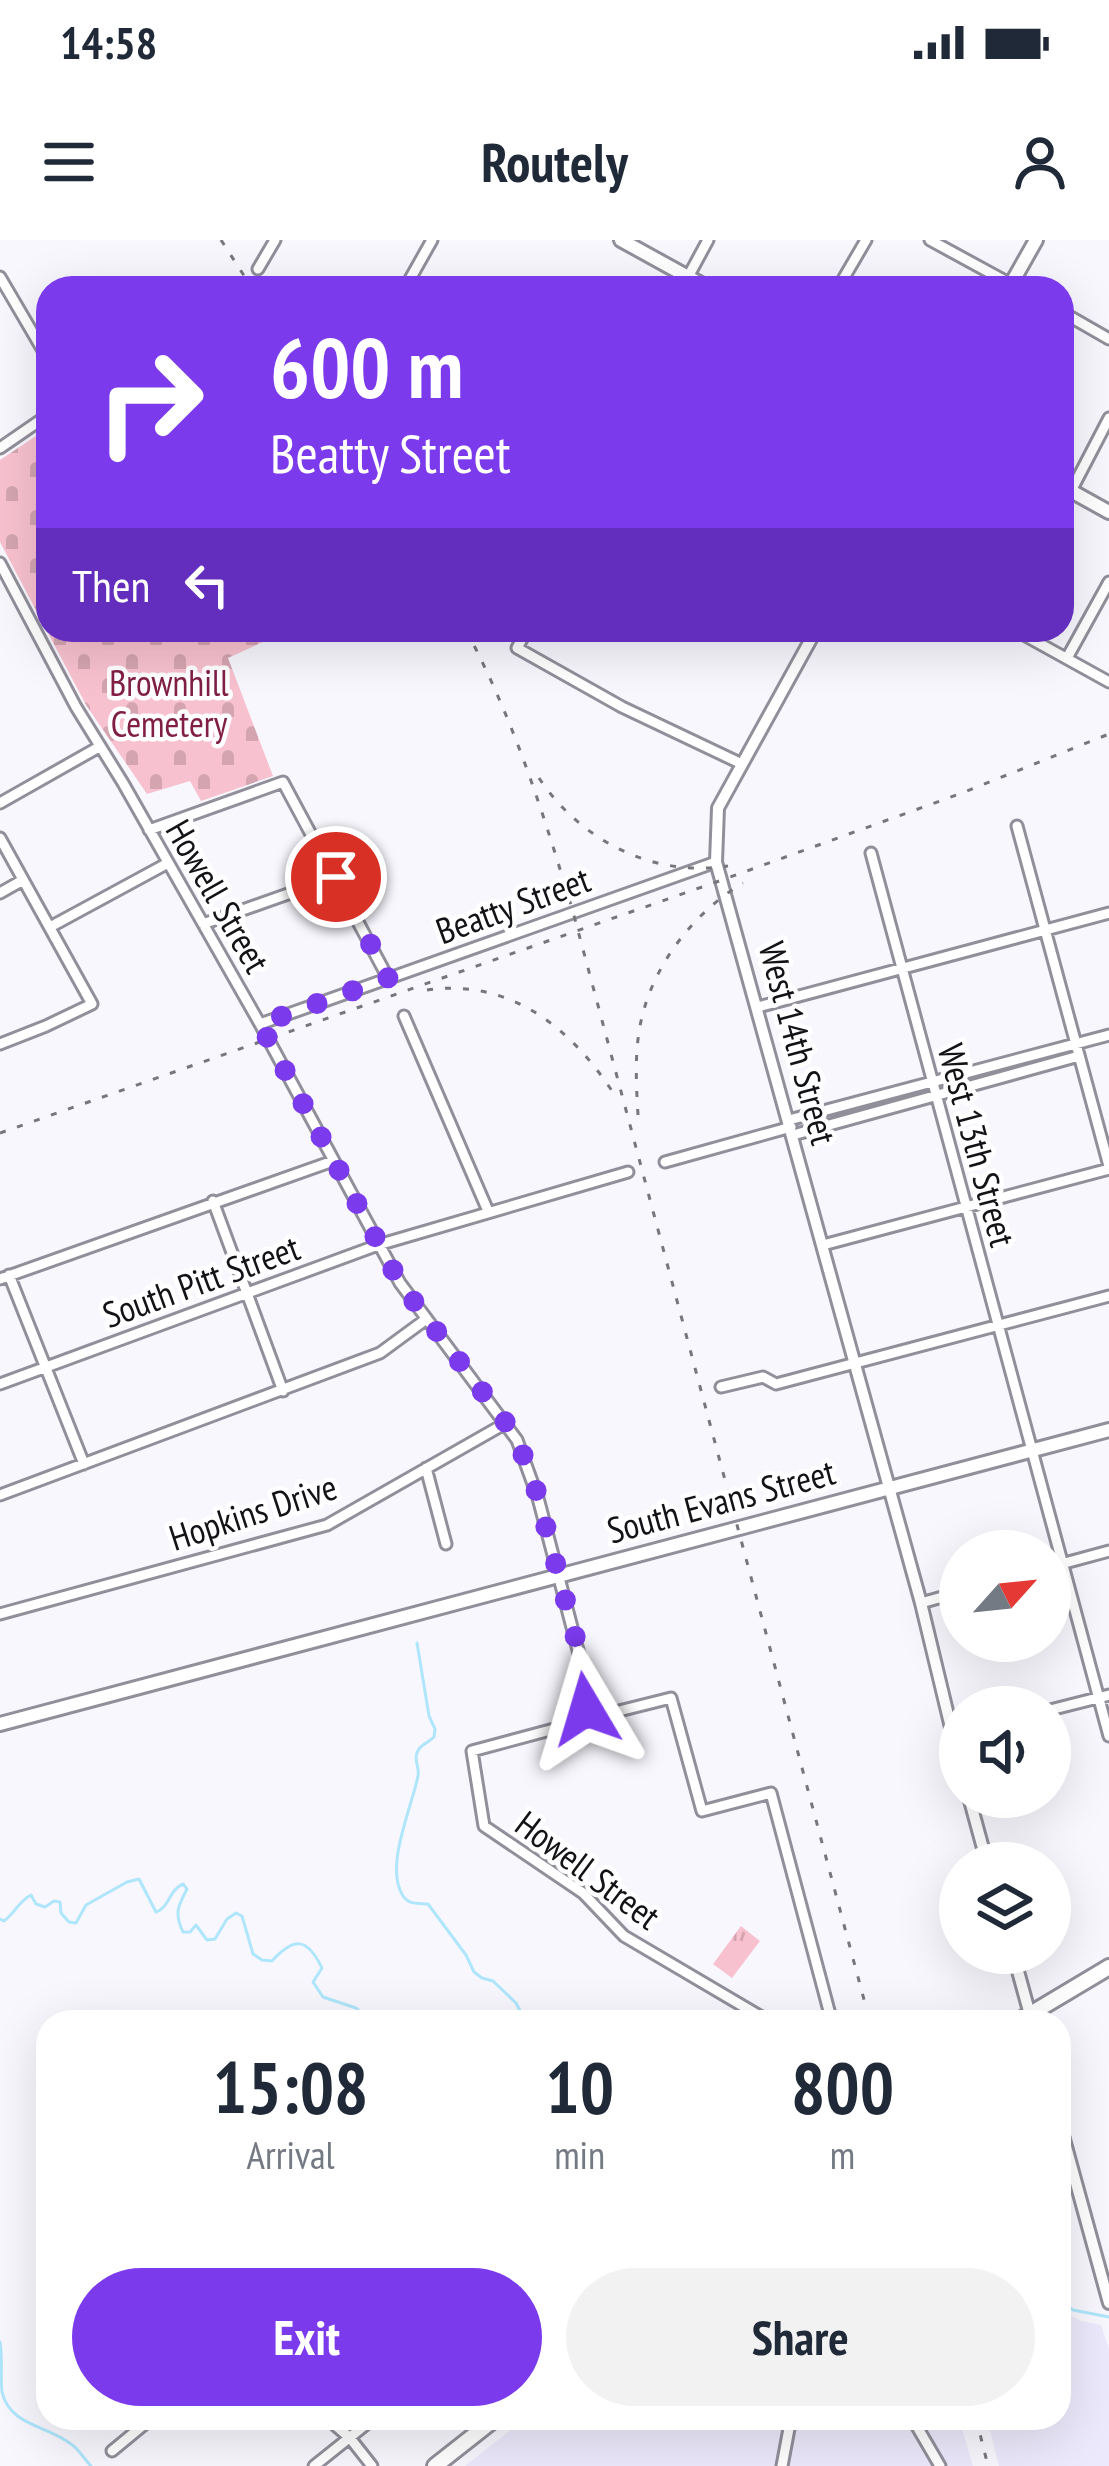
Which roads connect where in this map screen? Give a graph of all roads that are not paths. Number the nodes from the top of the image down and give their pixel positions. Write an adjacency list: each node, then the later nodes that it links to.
1 (275, 240): 8 (street)
2 (432, 240): 9 (street)
3 (621, 240): 10 (main road)
4 (708, 240): 11 (street)
5 (866, 240): 12 (street)
6 (930, 240): 13 (street)
7 (1036, 240): 14 (main road)
8 (259, 269)
9 (412, 276)
10 (686, 276)
11 (689, 276)
12 (845, 276)
13 (994, 276)
14 (1018, 276)
15 (0, 277): 17 (street)
16 (1074, 320): 18 (street)
17 (36, 338)
18 (1109, 339)
19 (1109, 418): 22 (street)
20 (36, 424): 21 (street)
21 (0, 448)
22 (1074, 475)
23 (1074, 492): 24 (main road)
24 (1109, 512)
25 (0, 563): 27 (street, Howell Street)
26 (1109, 582): 32 (street)
27 (36, 630)
28 (43, 642): 34 (street, Howell Street)
29 (520, 642): 35 (street)
30 (809, 642): 35 (street, West 14th Street)
31 (1037, 642): 32 (street)
32 (1067, 658): 33 (street)
33 (1109, 682)
34 (99, 747): 36 (street); 38 (street, Howell Street)
35 (742, 764): 41 (street, West 14th Street)
36 (0, 803)
37 (1017, 826): 49 (street)
38 (149, 830): 42 (street, Howell Street); 43 (street)
39 (0, 838): 44 (street)
40 (871, 853): 50 (street, West 13th Street)
41 (716, 862): 51 (street, Beatty Street); 52 (street, West 14th Street)
42 (168, 863): 47 (street, Howell Street); 48 (street)
43 (336, 877): 47 (street); 51 (street)
44 (23, 880): 45 (street); 48 (street)
45 (0, 893)
46 (1109, 913): 49 (street)
47 (203, 924): 54 (street, Howell Street)
48 (50, 926): 57 (street)
49 (1045, 930): 50 (street); 56 (street)
50 (902, 968): 52 (street); 59 (street, West 13th Street)
51 (388, 978): 54 (street, Beatty Street)
52 (758, 1006): 61 (street, West 14th Street)
53 (404, 1016): 68 (street)
54 (260, 1024): 62 (street, Howell Street)
55 (1109, 1034): 56 (street)
56 (1076, 1043): 58 (street); 59 (street)
57 (0, 1044)
58 (1079, 1056): 60 (street); 64 (street)
59 (932, 1082): 60 (street, West 13th Street); 61 (street)
60 (936, 1096): 61 (street); 67 (street, West 13th Street)
61 (791, 1128): 63 (street); 70 (street, West 14th Street)
62 (333, 1161): 66 (street); 69 (street, Howell Street)
63 (665, 1162)
64 (1109, 1167): 67 (street)
65 (628, 1172): 68 (street, South Pitt Street)
66 (213, 1201): 71 (street); 72 (street)
67 (965, 1207): 70 (street); 75 (street, West 13th Street)
68 (488, 1211): 69 (street, South Pitt Street)
69 (378, 1245): 72 (street, South Pitt Street); 74 (street, Howell Street)
70 (823, 1245): 76 (street, West 14th Street)
71 (5, 1277): 77 (street)
72 (247, 1293): 77 (street, South Pitt Street); 80 (street)
73 (1109, 1296): 75 (street)
74 (425, 1319): 80 (street); 81 (street, Howell Street)
75 (997, 1326): 76 (street); 83 (street, West 13th Street)
76 (855, 1364): 79 (street); 86 (street, West 14th Street)
77 (46, 1367): 78 (street, South Pitt Street); 84 (street)
78 (0, 1384)
79 (721, 1387)
80 (283, 1391): 84 (street)
81 (506, 1423): 85 (street, Hopkins Drive); 92 (street, Howell Street)
82 (1109, 1430): 83 (main road, South Evans Street)
83 (1032, 1450): 86 (main road, South Evans Street); 88 (street, West 13th Street)
84 (84, 1463): 87 (street)
85 (426, 1468): 89 (street); 96 (street, Hopkins Drive)
86 (888, 1488): 92 (main road, South Evans Street); 95 (street, West 14th Street)
87 (0, 1495)
88 (1054, 1530)
89 (446, 1544)
90 (1109, 1551): 91 (street)
91 (1071, 1562)
92 (559, 1575): 100 (street, Howell Street); 101 (main road, South Evans Street)
93 (1071, 1590): 98 (street, West 13th Street)
94 (939, 1598): 95 (street)
95 (921, 1603): 97 (street, West 14th Street)
96 (0, 1614)
97 (943, 1686)
98 (1104, 1696): 99 (street); 102 (street, West 13th Street)
99 (1071, 1705)
100 (586, 1709): 105 (street, Howell Street); 106 (street, Howell Street)
101 (0, 1724)
102 (1109, 1736)
103 (1109, 1967): 108 (main road)
104 (1017, 1974): 107 (street)
105 (750, 2010)
106 (829, 2010)
107 (1024, 2010)
108 (1040, 2010)
109 (1071, 2165): 110 (street)
110 (1108, 2301)
111 (137, 2430): 118 (street)
112 (341, 2430): 117 (street)
113 (360, 2430): 117 (street)
114 (481, 2430): 121 (main road)
115 (789, 2430): 122 (street)
116 (919, 2430): 123 (street)
117 (350, 2438): 119 (street); 120 (street)
118 (112, 2451)
119 (314, 2466)
120 (372, 2466)
121 (435, 2466)
122 (782, 2466)
123 (940, 2466)

